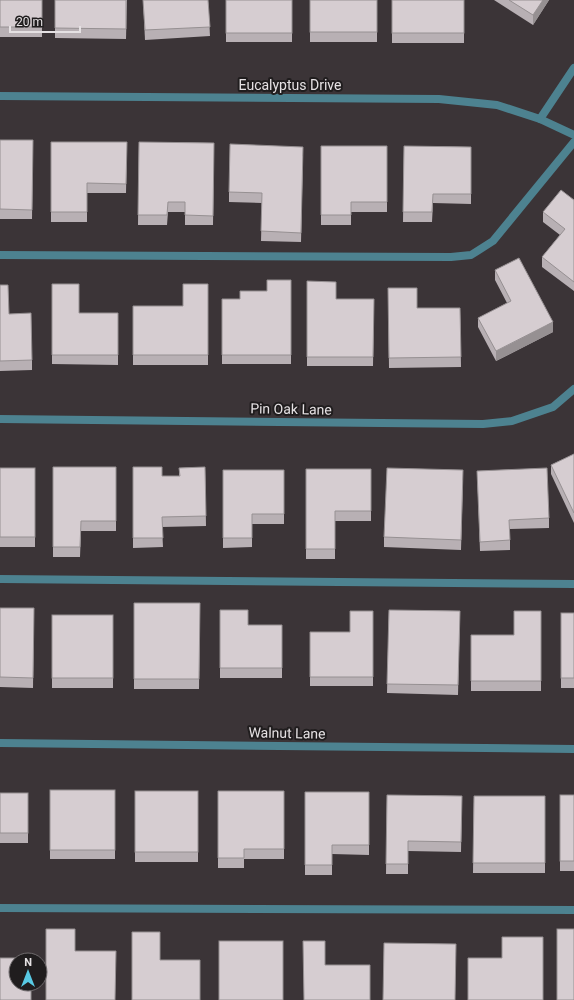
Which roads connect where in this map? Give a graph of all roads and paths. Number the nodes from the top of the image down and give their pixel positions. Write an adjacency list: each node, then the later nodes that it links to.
1 (574, 68): 3 (street)
2 (0, 96): 3 (street, Eucalyptus Drive)
3 (540, 119): 4 (street, Eucalyptus Drive)
4 (574, 135)
5 (574, 142): 6 (street)
6 (0, 255)
7 (574, 389): 8 (street, Pin Oak Lane)
8 (0, 419)
9 (0, 579): 10 (street)
10 (574, 584)
11 (0, 743): 12 (street, Walnut Lane)
12 (574, 749)
13 (0, 908): 14 (street)
14 (574, 910)

